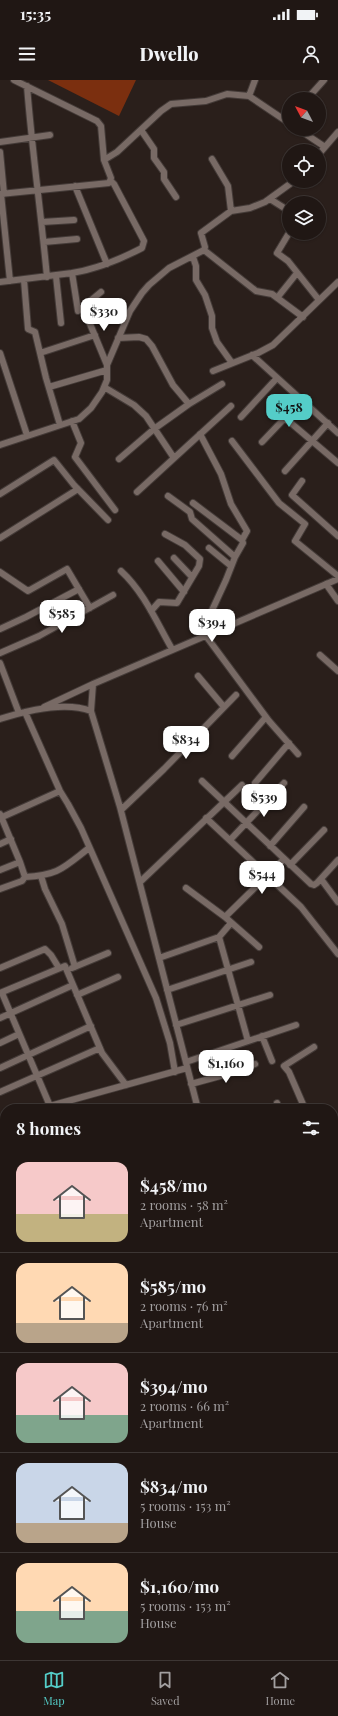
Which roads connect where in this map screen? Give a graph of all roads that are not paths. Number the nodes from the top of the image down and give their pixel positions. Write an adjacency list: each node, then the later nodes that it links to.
1 (14, 80): 4 (street)
2 (255, 80): 6 (street)
3 (324, 80): 5 (street)
4 (27, 86): 12 (street); 18 (street)
5 (313, 92)
6 (249, 96): 7 (street); 8 (street)
7 (282, 118)
8 (141, 130): 18 (street); 24 (street)
9 (338, 132): 15 (street)
10 (50, 135): 12 (street)
11 (308, 136): 14 (street)
12 (31, 138): 13 (street); 22 (street)
13 (0, 142)
14 (320, 144)
15 (326, 146)
16 (0, 152): 23 (street)
17 (212, 159): 27 (street)
18 (104, 160): 19 (street)
19 (111, 181): 20 (street); 35 (street)
20 (76, 186): 22 (street); 35 (street)
21 (285, 188): 25 (street)
22 (38, 190): 23 (street); 29 (street)
23 (2, 194): 41 (street)
24 (176, 197)
25 (270, 199): 26 (street); 27 (street)
26 (282, 207)
27 (231, 211): 33 (street)
28 (74, 220): 29 (street)
29 (42, 222): 32 (street)
30 (77, 239): 32 (street)
31 (285, 240): 37 (street)
32 (44, 242): 39 (street)
33 (204, 250): 34 (street); 45 (street)
34 (192, 257): 51 (street); 55 (street)
35 (107, 264): 36 (street)
36 (72, 273): 38 (street); 47 (street)
37 (297, 273): 45 (street); 46 (street)
38 (56, 276): 39 (street); 49 (street)
39 (47, 277): 40 (street)
40 (24, 280): 41 (street); 53 (street)
41 (10, 281): 42 (street)
42 (0, 282)
43 (338, 282): 46 (street)
44 (101, 292): 47 (street)
45 (277, 298): 48 (street)
46 (319, 300): 48 (street)
47 (83, 307): 50 (street)
48 (303, 316): 54 (street)
49 (60, 323)
50 (95, 335): 53 (street); 56 (street)
51 (118, 338): 56 (street); 63 (street)
52 (0, 353): 73 (street)
53 (40, 353): 60 (street)
54 (252, 355): 55 (street); 58 (street)
55 (232, 363): 57 (street)
56 (107, 368): 60 (street); 61 (street)
57 (213, 371)
58 (277, 378): 62 (street); 65 (street)
59 (222, 384): 63 (street)
60 (49, 387): 69 (street)
61 (104, 387): 67 (street); 70 (street)
62 (302, 400): 66 (street); 68 (street)
63 (189, 404): 70 (street)
64 (231, 406): 72 (street)
65 (241, 417)
66 (285, 418): 75 (street); 76 (street)
67 (72, 421): 69 (street); 88 (street)
68 (328, 423): 71 (street); 76 (street)
69 (60, 425): 73 (street)
70 (154, 429): 78 (street); 79 (street)
71 (338, 433)
72 (200, 434): 78 (street); 93 (street)
73 (27, 435): 77 (street)
74 (232, 440): 102 (street)
75 (262, 442)
76 (312, 442): 80 (street); 81 (street)
77 (0, 445)
78 (174, 458): 84 (street)
79 (119, 459)
80 (338, 464)
81 (285, 471)
82 (302, 481): 91 (street)
83 (78, 489): 85 (street); 89 (street); 92 (street)
84 (137, 492)
85 (0, 494)
86 (168, 496): 96 (street)
87 (193, 503): 93 (street)
88 (115, 510)
89 (108, 520)
90 (165, 534): 101 (street)
91 (338, 536)
92 (0, 538)
93 (242, 540): 96 (street)
94 (209, 548): 98 (street)
95 (174, 558): 101 (street)
96 (235, 558): 98 (street)
97 (158, 561): 105 (street)
98 (231, 566): 111 (street)
99 (121, 571): 109 (street)
100 (0, 572): 104 (street)
101 (192, 577): 105 (street)
102 (338, 577): 103 (street)
103 (326, 584): 107 (street); 111 (street)
104 (79, 589): 108 (street); 110 (street)
105 (184, 592): 109 (street)
106 (113, 595): 108 (street)
107 (338, 600)
108 (90, 608): 114 (street)
109 (151, 611): 113 (street)
110 (0, 629)
111 (212, 633): 112 (street)
112 (206, 636): 113 (street); 125 (street)
113 (172, 650): 119 (street)
114 (0, 653)
115 (320, 655): 117 (street)
116 (0, 663): 124 (street)
117 (336, 667)
118 (198, 676): 121 (street)
119 (93, 684): 122 (street); 123 (street)
120 (236, 695): 121 (street)
121 (224, 707): 137 (street)
122 (40, 709): 123 (street); 124 (street)
123 (91, 711): 137 (street)
124 (22, 712): 126 (street); 134 (street)
125 (266, 717): 127 (street); 129 (street)
126 (0, 719)
127 (289, 743): 128 (street); 131 (street)
128 (298, 754)
129 (232, 756)
130 (202, 781): 135 (street)
131 (255, 783)
132 (284, 783): 140 (street)
133 (242, 785): 135 (street)
134 (60, 792): 138 (street); 146 (street)
135 (223, 802): 139 (street); 140 (street)
136 (304, 807): 145 (street)
137 (121, 810): 156 (street)
138 (0, 816): 142 (street)
139 (206, 818): 143 (street); 156 (street)
140 (246, 823): 143 (street); 145 (street)
141 (324, 830): 150 (street)
142 (11, 839): 144 (street); 149 (street)
143 (230, 840): 153 (street)
144 (0, 844)
145 (270, 846): 147 (street)
146 (89, 848): 152 (street); 196 (street)
147 (284, 859): 150 (street); 153 (street)
148 (338, 860): 155 (street)
149 (20, 862): 151 (street); 154 (street)
150 (290, 865): 155 (street)
151 (0, 870)
152 (41, 876): 154 (street); 168 (street)
153 (269, 876): 160 (street); 164 (street)
154 (25, 877): 158 (street)
155 (320, 879): 159 (street)
156 (140, 882): 166 (street)
157 (186, 888): 160 (street)
158 (0, 889)
159 (338, 902)
160 (225, 918): 161 (street)
161 (231, 923): 162 (street); 163 (street)
162 (218, 937): 166 (street); 171 (street)
163 (259, 946)
164 (337, 950)
165 (108, 953): 168 (street)
166 (159, 958): 175 (street)
167 (251, 962): 171 (street)
168 (75, 967): 172 (street)
169 (0, 968): 170 (street)
170 (59, 968): 172 (street); 176 (street)
171 (228, 969): 175 (street); 179 (street)
172 (67, 970): 174 (street)
173 (118, 977): 177 (street)
174 (73, 985): 177 (street); 180 (street)
175 (167, 990): 182 (street)
176 (1, 993): 180 (street)
177 (77, 995): 184 (street)
178 (270, 995): 179 (street)
179 (238, 1005): 182 (street); 187 (street)
180 (10, 1013): 181 (street); 185 (street)
181 (0, 1018)
182 (176, 1025): 194 (street)
183 (296, 1025): 186 (street)
184 (91, 1026): 190 (street); 191 (street)
185 (19, 1034): 188 (street); 191 (street)
186 (262, 1036): 187 (street); 192 (street)
187 (248, 1040): 194 (street)
188 (0, 1043)
189 (314, 1047): 204 (street)
190 (100, 1048): 197 (street); 199 (street)
191 (28, 1055): 195 (street); 197 (street)
192 (272, 1061)
193 (254, 1064): 198 (street)
194 (186, 1065): 196 (street); 198 (street)
195 (0, 1068)
196 (175, 1072): 199 (street)
197 (37, 1076): 200 (street); 201 (street)
198 (191, 1084): 203 (street)
199 (126, 1085): 202 (street)
200 (0, 1092)
201 (49, 1104)
202 (57, 1104)
203 (197, 1104)
204 (303, 1104)

